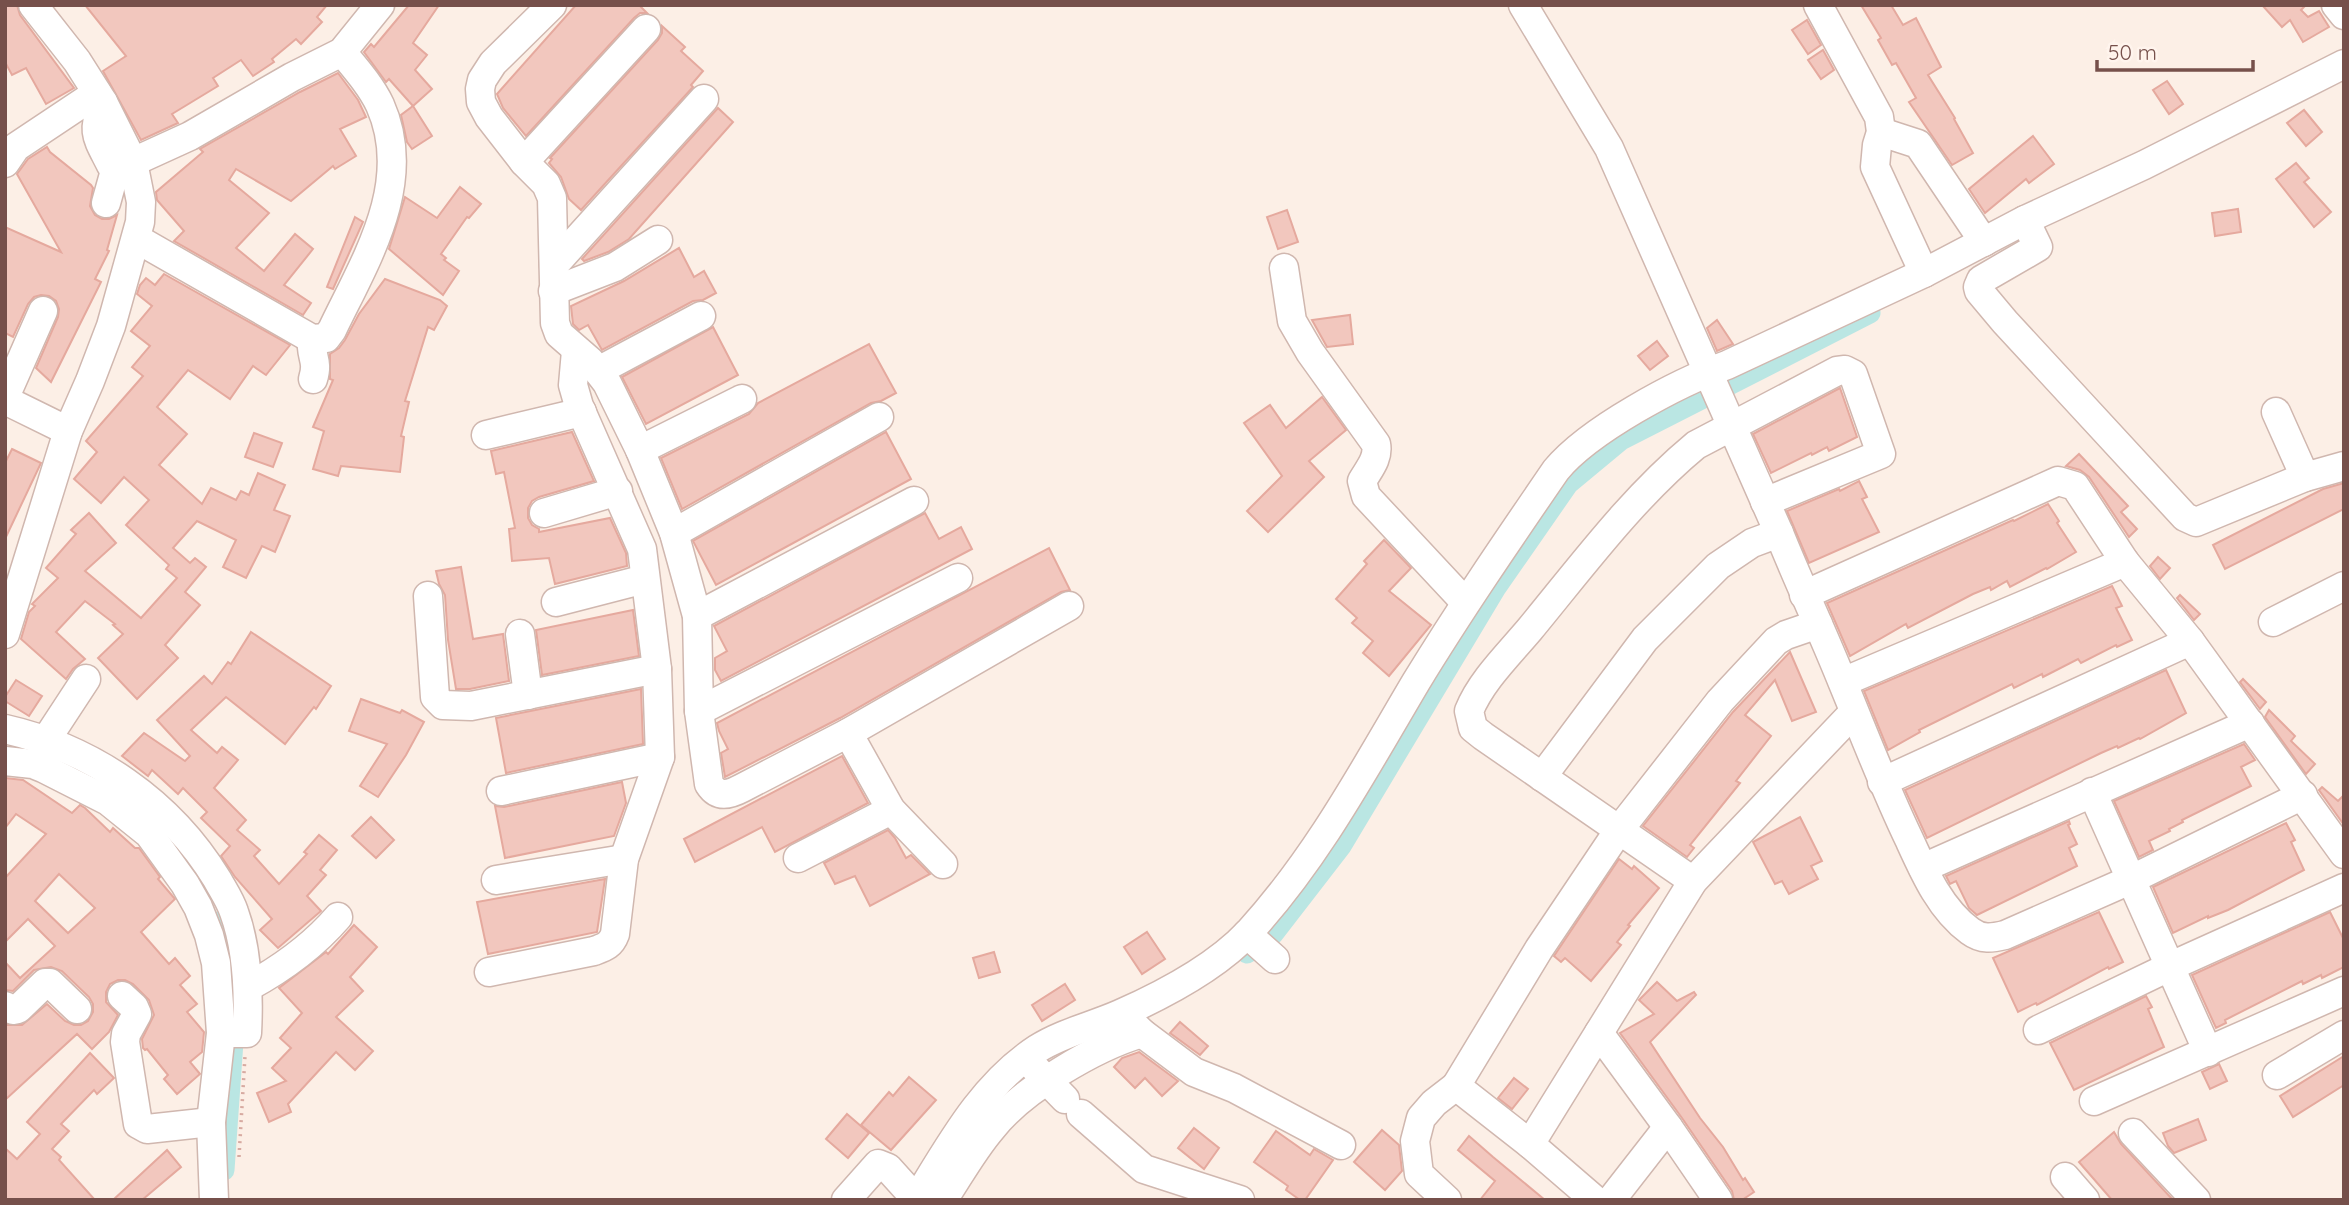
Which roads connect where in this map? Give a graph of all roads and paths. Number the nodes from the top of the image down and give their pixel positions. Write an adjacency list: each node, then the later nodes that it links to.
1 (380, 5): 9 (street)
2 (552, 5): 14 (street)
3 (1523, 5): 30 (street)
4 (1818, 5): 13 (street)
5 (2336, 5): 7 (street)
6 (34, 6): 11 (street)
7 (2344, 15)
8 (646, 29): 14 (street)
9 (342, 52): 16 (street); 27 (street)
10 (2344, 64): 18 (street)
11 (100, 98): 15 (street); 16 (street)
12 (704, 99): 24 (street)
13 (1881, 132): 21 (street); 23 (street)
14 (524, 162): 24 (street)
15 (5, 163)
16 (125, 165): 17 (street); 19 (street)
17 (106, 203)
18 (2030, 229): 21 (street); 42 (street)
19 (137, 239): 27 (street); 38 (street)
20 (658, 240): 24 (street)
21 (1984, 242): 23 (street)
22 (1284, 268): 57 (street)
23 (1924, 273): 30 (street)
24 (553, 278): 28 (street)
25 (43, 311): 33 (street)
26 (701, 316): 29 (street)
27 (312, 339): 31 (street)
28 (576, 351): 29 (street); 34 (street)
29 (598, 371): 40 (street)
30 (1710, 377): 37 (street); 57 (street)
31 (313, 379)
32 (742, 398): 40 (street)
33 (5, 399): 38 (street)
34 (582, 412): 39 (street); 43 (street)
35 (2276, 412): 42 (street)
36 (879, 418): 47 (street)
37 (1730, 422): 45 (street); 45 (street); 77 (street)
38 (68, 431): 49 (street)
39 (486, 435)
40 (640, 450): 47 (street)
41 (2344, 466): 42 (street)
42 (2305, 477)
43 (618, 491): 46 (street); 51 (street)
44 (914, 501): 59 (street)
45 (1765, 502): 48 (street)
46 (544, 513)
47 (674, 533): 59 (street)
48 (1779, 533): 54 (street); 77 (street)
49 (16, 559): 62 (street)
50 (2126, 562): 54 (street); 64 (street); 67 (street)
51 (645, 579): 56 (street); 65 (street)
52 (958, 579): 69 (street)
53 (2344, 586): 60 (street)
54 (1804, 595): 61 (street)
55 (428, 596): 68 (street)
56 (556, 602)
57 (1465, 602): 101 (street)
58 (1069, 606): 73 (street)
59 (697, 616): 69 (street)
60 (2273, 622)
61 (1818, 624): 67 (street); 83 (street)
62 (5, 634)
63 (520, 634): 68 (street)
64 (2190, 641): 71 (street); 78 (street)
65 (657, 669): 68 (street); 75 (street)
66 (86, 679): 74 (street)
67 (1843, 682): 70 (street)
68 (528, 695)
69 (699, 711): 73 (street)
70 (1854, 712): 78 (street); 91 (street)
71 (2250, 723): 80 (street); 81 (street)
72 (5, 730): 74 (street)
73 (848, 733): 82 (street)
74 (46, 740): 96 (street)
75 (660, 757): 79 (street); 86 (street)
76 (5, 761): 103 (street)
77 (1542, 777): 83 (street)
78 (1882, 782): 88 (street)
79 (502, 791)
80 (2092, 792): 88 (street); 90 (street)
81 (2303, 795): 84 (street); 90 (street)
82 (891, 810): 85 (street); 87 (street)
83 (1619, 830): 91 (street); 109 (street)
84 (2344, 854)
85 (798, 858)
86 (624, 859): 89 (street); 95 (street)
87 (943, 864)
88 (1923, 867): 90 (street)
89 (496, 880)
90 (2130, 880): 94 (street)
91 (1693, 881): 104 (street)
92 (2344, 888): 94 (street)
93 (338, 917): 96 (street)
94 (2169, 967): 102 (street); 106 (street)
95 (489, 972)
96 (248, 987): 103 (street)
97 (2344, 990): 106 (street)
98 (122, 996): 111 (street)
99 (5, 1006): 100 (street)
100 (76, 1009)
101 (1131, 1022): 107 (street); 115 (street)
102 (2038, 1030)
103 (233, 1033): 111 (street); 116 (path)
104 (1599, 1033): 112 (street); 114 (street)
105 (2344, 1035): 108 (street)
106 (2208, 1052): 110 (street)
107 (1035, 1069): 118 (street); 121 (street)
108 (2277, 1075)
109 (1456, 1086): 114 (street); 122 (street)
110 (2094, 1101)
111 (211, 1122): 119 (street)
112 (1668, 1127): 124 (street); 125 (street)
113 (2133, 1133): 127 (street)
114 (1530, 1144): 123 (street)
115 (1341, 1145)
116 (239, 1159)
117 (2065, 1177): 126 (street)
118 (925, 1199): 120 (street)
119 (214, 1200)
120 (846, 1200)
121 (1240, 1200)
122 (1447, 1200)
123 (1595, 1200)
124 (1611, 1200)
125 (1718, 1200)
126 (2085, 1200)
127 (2196, 1200)

